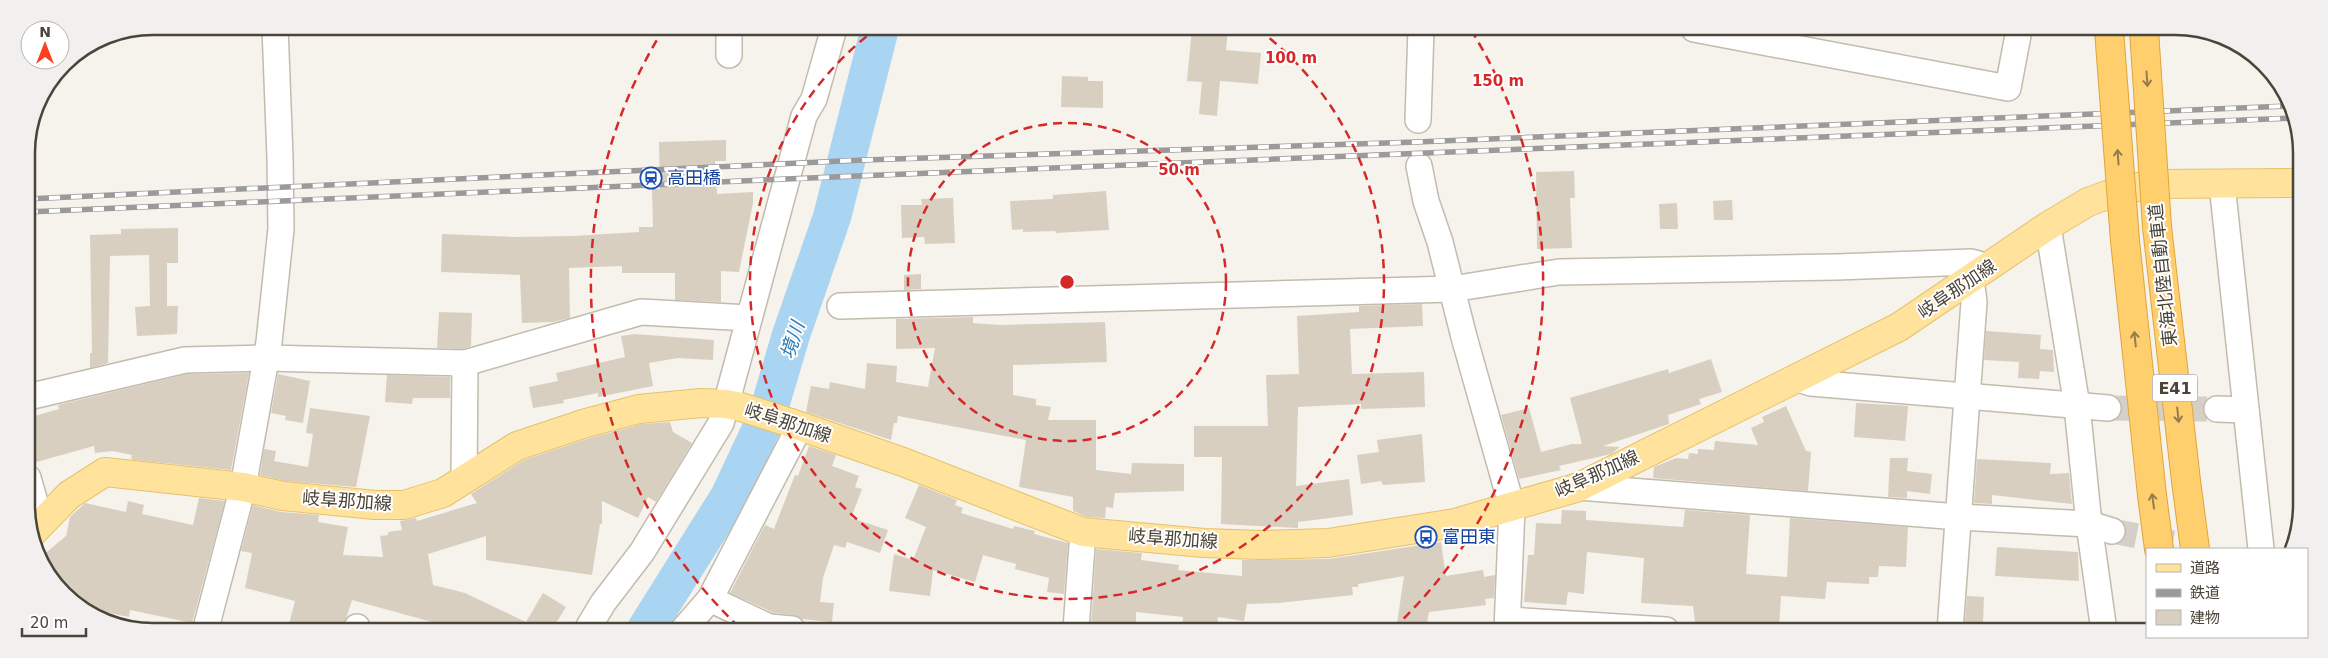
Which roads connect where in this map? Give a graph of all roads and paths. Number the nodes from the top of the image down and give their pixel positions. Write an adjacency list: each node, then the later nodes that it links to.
1 (275, 35): 19 (street)
2 (729, 35): 9 (street)
3 (832, 35): 18 (street)
4 (1421, 35): 10 (street)
5 (1726, 35): 6 (street)
6 (2018, 35)
7 (2109, 35): 38 (highway, 東海北陸自動車道 / E41, one-way to 7, bridge)
8 (2144, 35): 39 (highway, 東海北陸自動車道 / E41, one-way to 39, bridge)
9 (729, 55)
10 (1418, 120)
11 (1419, 166): 16 (street)
12 (2222, 184): 13 (main road, 岐阜那加線); 14 (main road, 岐阜那加線); 28 (street)
13 (2293, 184)
14 (2048, 226): 15 (main road, 岐阜那加線); 25 (street)
15 (1980, 273): 16 (street); 21 (main road, 岐阜那加線); 23 (street)
16 (1452, 289): 17 (street); 33 (street)
17 (840, 306)
18 (749, 318): 20 (street); 24 (street)
19 (266, 358): 20 (street); 22 (street); 31 (street)
20 (465, 364): 30 (street)
21 (1795, 378): 23 (street); 32 (main road, 岐阜那加線)
22 (35, 395)
23 (1967, 396): 25 (street); 34 (street)
24 (734, 406): 29 (main road, 岐阜那加線); 30 (main road, 岐阜那加線); 43 (street)
25 (2077, 406): 26 (street); 36 (street)
26 (2108, 408)
27 (2218, 409): 28 (street)
28 (2246, 410): 40 (street)
29 (794, 424): 37 (main road, 岐阜那加線); 41 (street)
30 (464, 479): 31 (main road, 岐阜那加線)
31 (243, 487): 35 (main road, 岐阜那加線); 42 (street)
32 (1579, 487): 33 (main road, 岐阜那加線); 34 (street)
33 (1512, 507): 37 (main road, 岐阜那加線); 47 (street)
34 (1959, 516): 36 (street); 48 (street)
35 (37, 527)
36 (2100, 528): 49 (street)
37 (1083, 532): 46 (street)
38 (2160, 548)
39 (2195, 548)
40 (2261, 548)
41 (710, 599): 44 (street); 45 (street)
42 (207, 623)
43 (591, 623)
44 (689, 623)
45 (765, 623)
46 (1076, 623)
47 (1508, 623)
48 (1951, 623)
49 (2104, 623)

